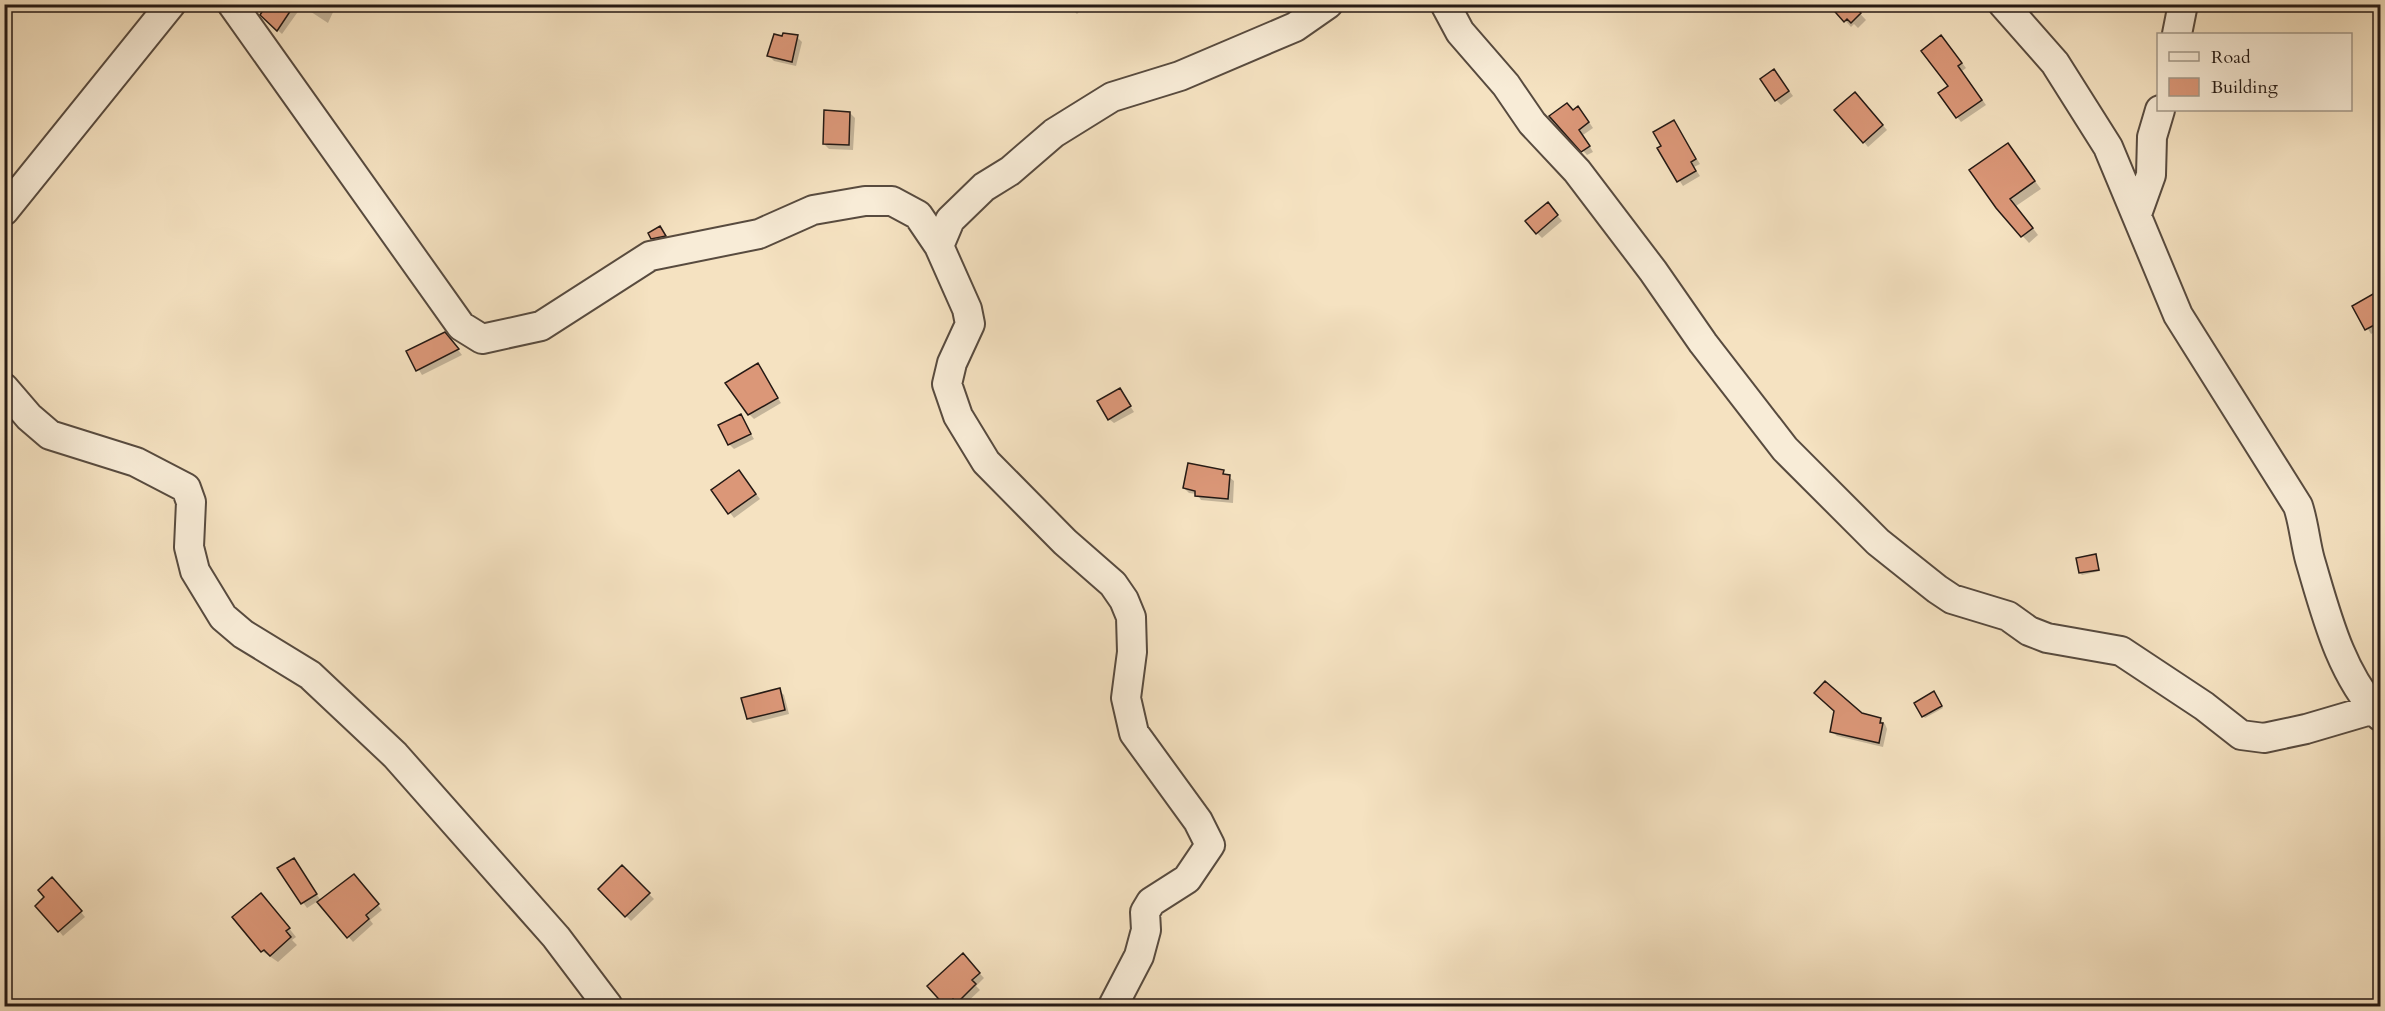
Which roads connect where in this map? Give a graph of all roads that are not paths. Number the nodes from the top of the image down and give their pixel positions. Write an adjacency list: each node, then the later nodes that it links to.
1 (171, 4): 9 (street)
2 (232, 4): 11 (street)
3 (1328, 4): 11 (street)
4 (1445, 4): 13 (street)
5 (2003, 4): 10 (street)
6 (2183, 4): 7 (street)
7 (2177, 33)
8 (2160, 111): 10 (street)
9 (4, 211)
10 (2138, 214): 13 (street)
11 (939, 246): 15 (street)
12 (4, 388): 14 (street)
13 (2378, 712)
14 (608, 1006)
15 (1113, 1006)

